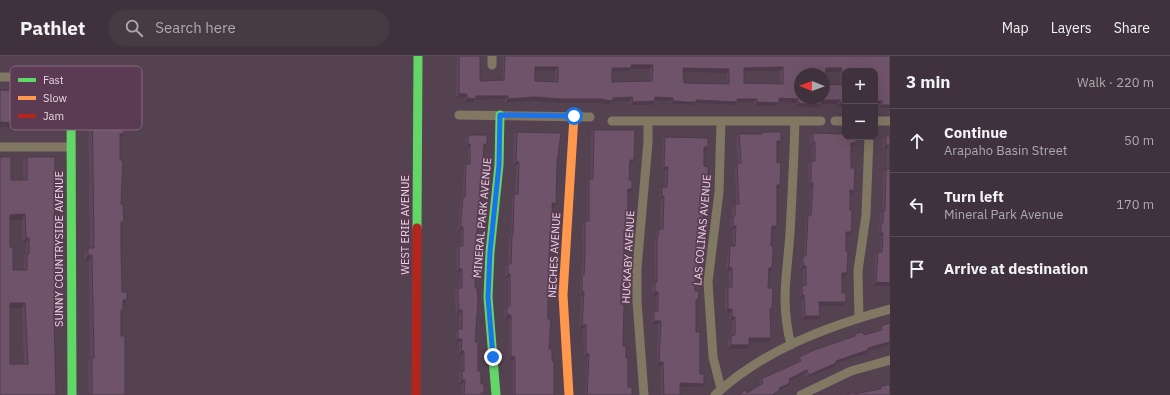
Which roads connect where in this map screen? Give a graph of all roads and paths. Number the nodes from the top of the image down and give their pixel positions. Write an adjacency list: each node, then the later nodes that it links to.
1 (418, 56): 27 (street, WEST ERIE AVENUE)
2 (0, 77): 3 (street)
3 (10, 77)
4 (459, 115): 5 (street)
5 (500, 115): 6 (street); 28 (street, MINERAL PARK AVENUE)
6 (574, 116): 7 (street); 29 (street, NECHES AVENUE)
7 (590, 117)
8 (612, 121): 9 (street)
9 (648, 121): 10 (street); 30 (street, HUCKABY AVENUE)
10 (721, 121): 11 (street); 25 (street, LAS COLINAS AVENUE)
11 (795, 121): 12 (street); 23 (street)
12 (821, 121)
13 (835, 121): 14 (street)
14 (842, 121)
15 (878, 121): 16 (street)
16 (890, 121)
17 (71, 130): 20 (street, SUNNY COUNTRYSIDE AVENUE)
18 (869, 140): 22 (street)
19 (0, 147): 20 (street)
20 (71, 147): 26 (street, SUNNY COUNTRYSIDE AVENUE)
21 (890, 309): 22 (street)
22 (859, 318): 23 (street)
23 (791, 345): 25 (street)
24 (890, 360): 31 (street)
25 (718, 392)
26 (72, 395)
27 (416, 395)
28 (496, 395)
29 (569, 395)
30 (644, 395)
31 (801, 395)

